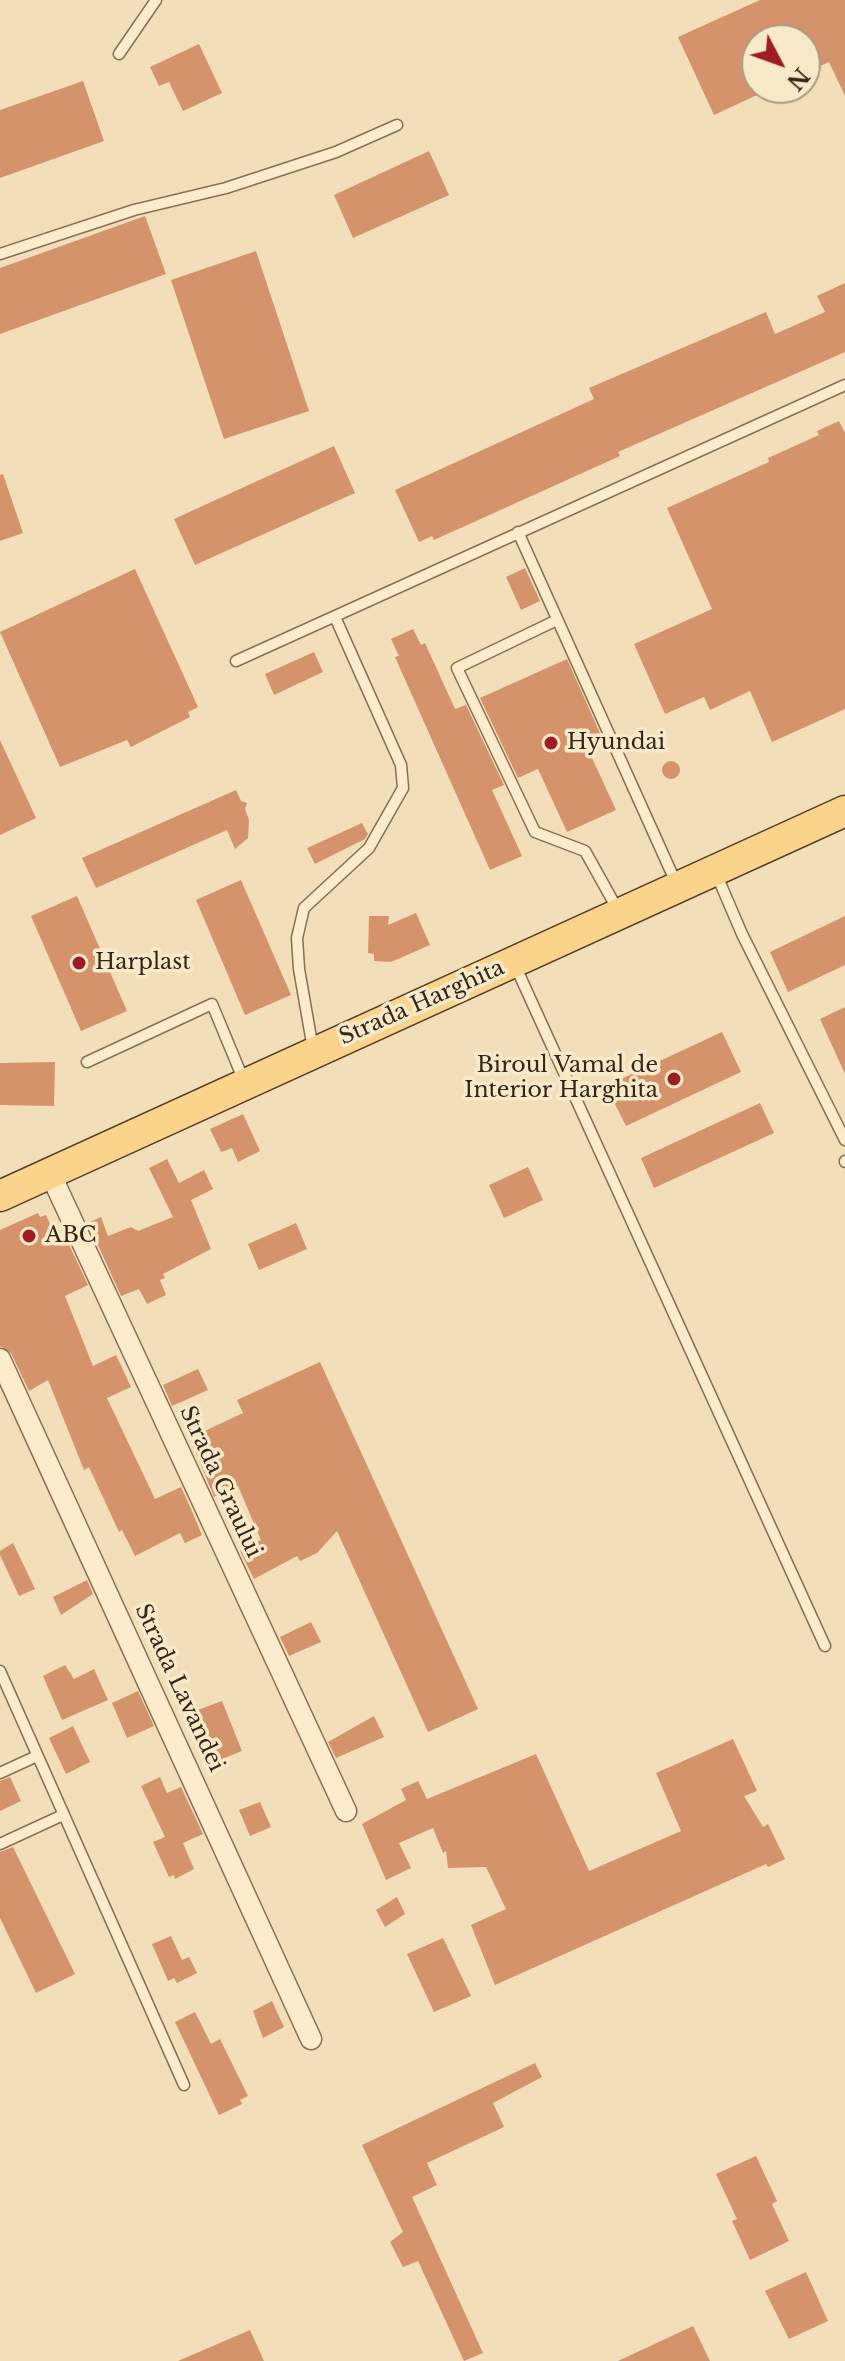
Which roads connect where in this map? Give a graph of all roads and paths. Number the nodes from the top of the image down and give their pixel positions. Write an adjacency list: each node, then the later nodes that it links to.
1 (156, 0): 2 (lane)
2 (119, 54)
3 (397, 125): 4 (lane)
4 (0, 254)
5 (845, 385): 6 (lane)
6 (518, 532): 7 (lane); 8 (lane)
7 (335, 617): 9 (lane); 15 (lane)
8 (557, 620): 12 (lane); 13 (lane)
9 (236, 661)
10 (845, 811): 11 (main road, Strada Harghita)
11 (715, 870): 12 (main road, Strada Harghita); 18 (lane)
12 (678, 887): 13 (main road, Strada Harghita)
13 (620, 914): 14 (main road, Strada Harghita)
14 (514, 962): 15 (main road, Strada Harghita); 22 (lane)
15 (314, 1053): 17 (main road, Strada Harghita)
16 (87, 1062): 17 (lane)
17 (245, 1084): 19 (main road, Strada Harghita)
18 (844, 1141)
19 (50, 1173): 20 (main road, Strada Harghita); 26 (street, Strada Graului)
20 (0, 1196)
21 (0, 1359): 29 (street, Strada Lavandei)
22 (825, 1646)
23 (1, 1676): 24 (lane)
24 (37, 1756): 25 (lane); 27 (lane)
25 (0, 1773)
26 (346, 1811)
27 (63, 1815): 28 (lane); 30 (lane)
28 (0, 1844)
29 (311, 2039)
30 (184, 2085)

